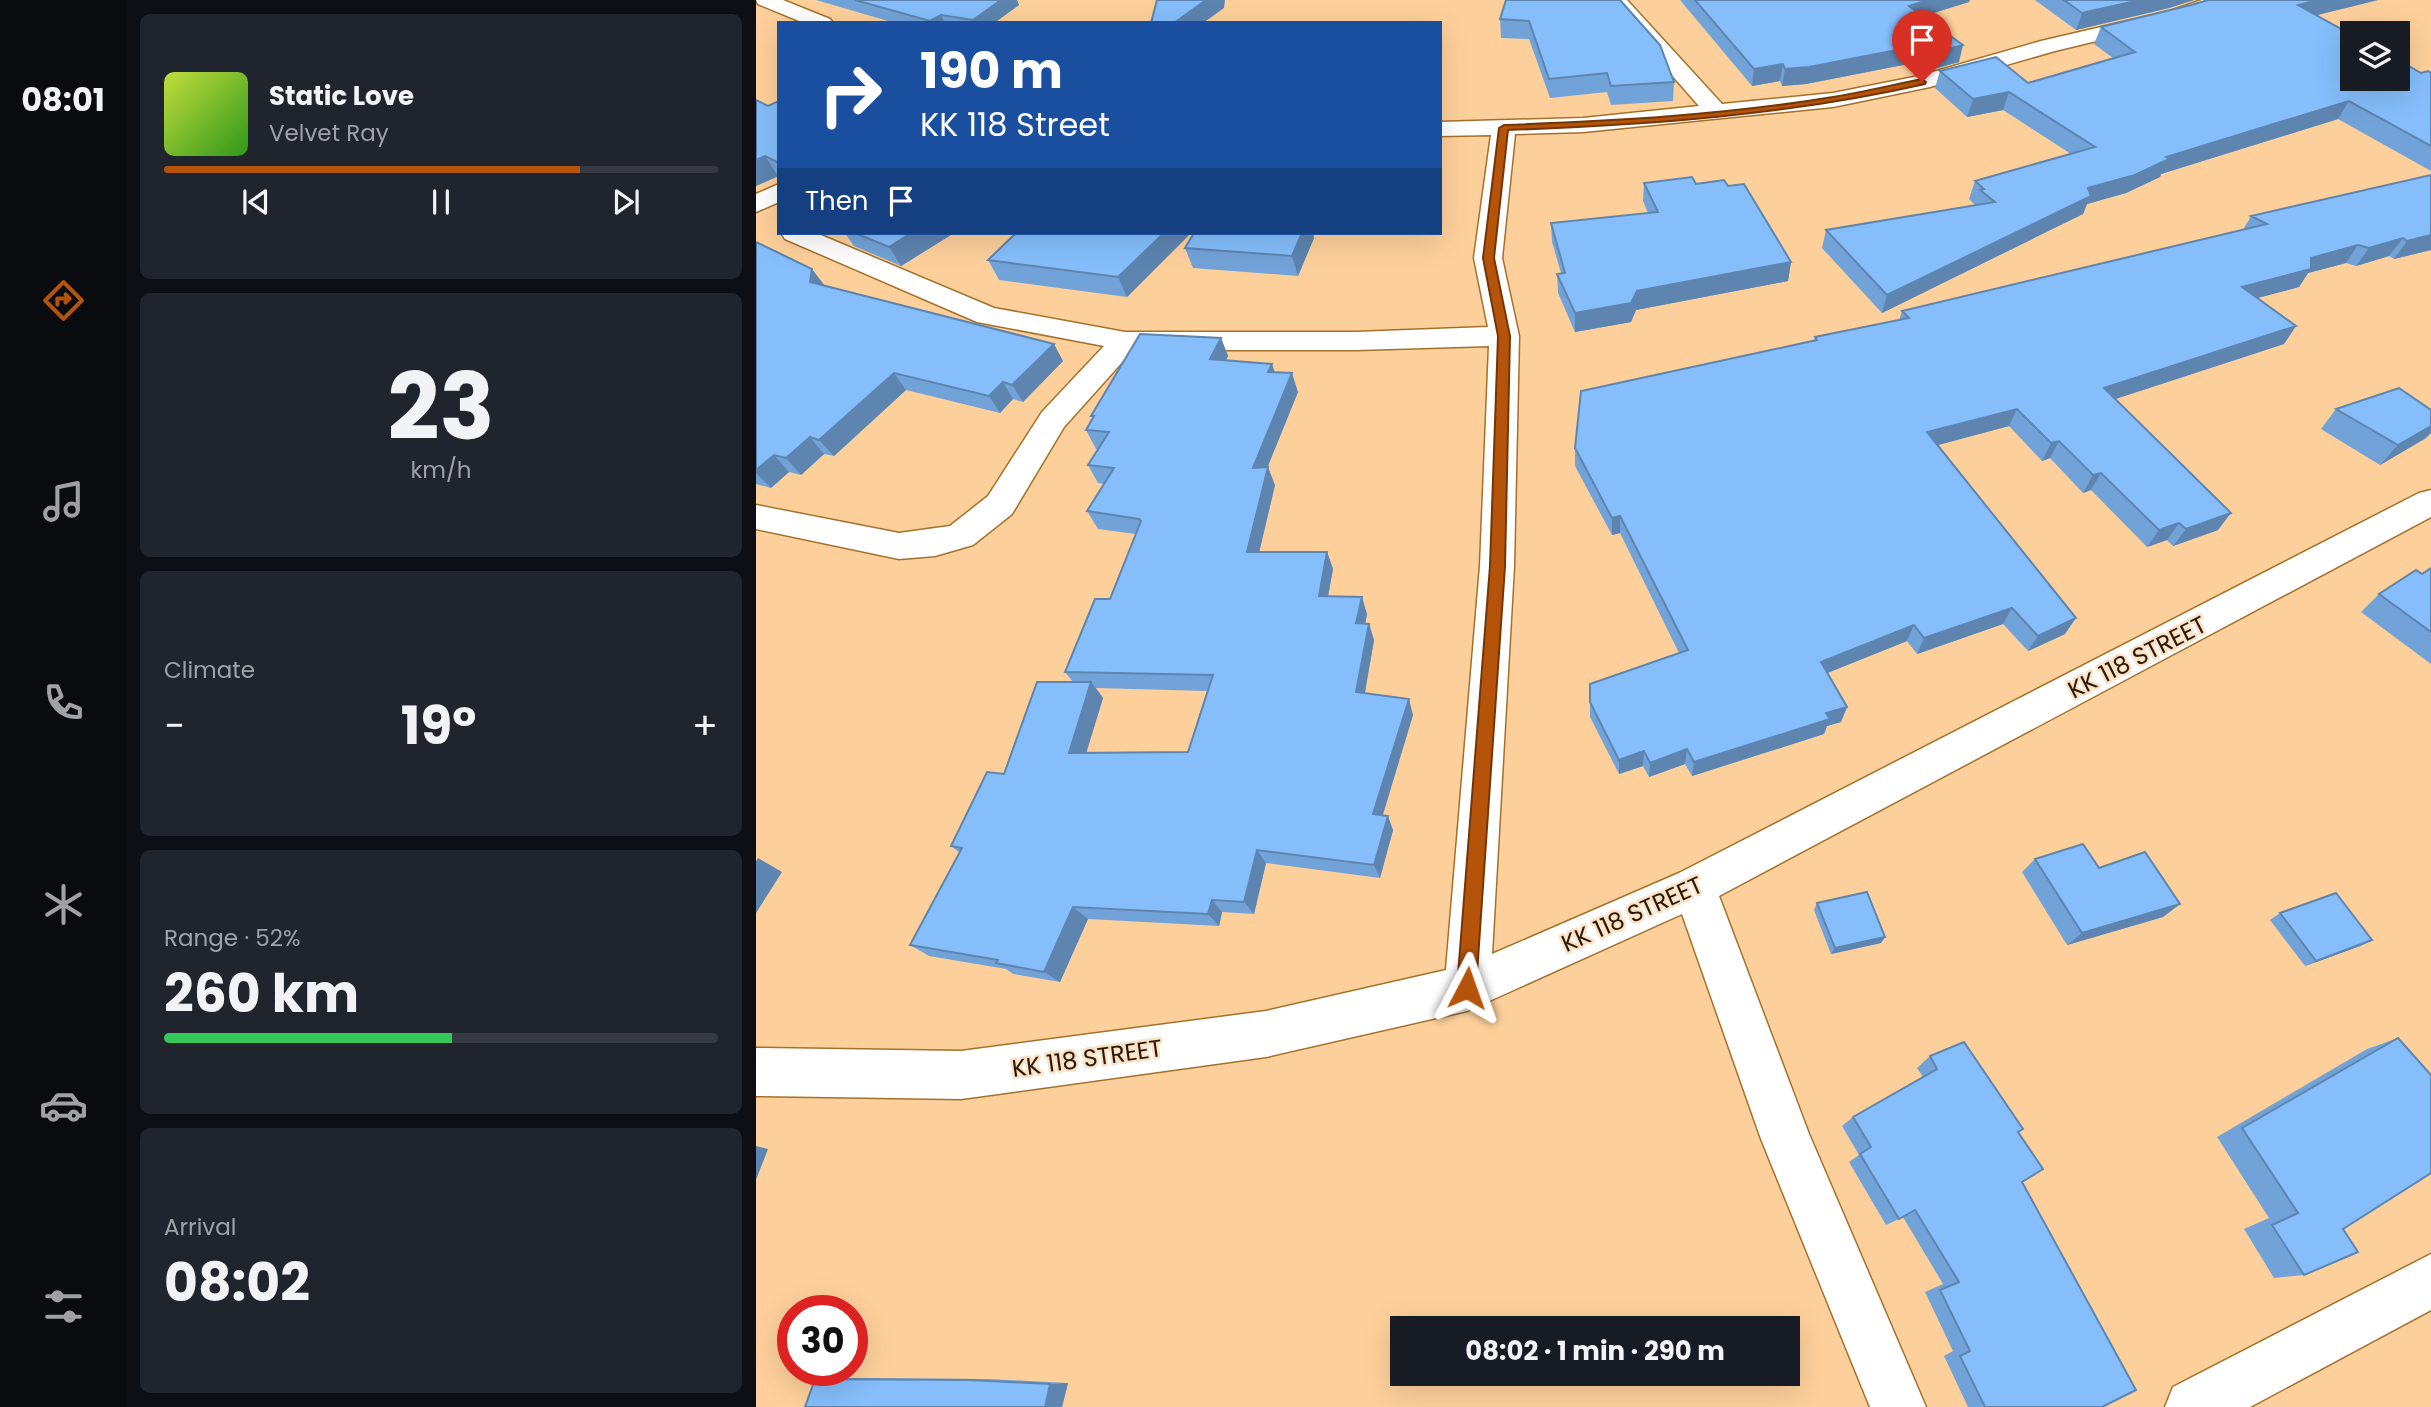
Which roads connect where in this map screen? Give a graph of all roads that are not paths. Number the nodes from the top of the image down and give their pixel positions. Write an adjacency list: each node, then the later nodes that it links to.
1 (765, 0): 4 (street)
2 (1616, 0): 5 (street)
3 (2222, 0): 5 (street)
4 (818, 21)
5 (1717, 113): 6 (street)
6 (1504, 128): 7 (street); 13 (street)
7 (1442, 129)
8 (777, 193): 9 (street)
9 (756, 204)
10 (756, 216): 11 (street)
11 (777, 225)
12 (799, 235): 14 (street)
13 (1504, 336): 14 (street); 18 (street)
14 (1125, 341): 16 (street)
15 (2431, 502): 17 (street, KK 118 STREET)
16 (756, 517)
17 (1694, 887): 18 (street, KK 118 STREET); 21 (street)
18 (1467, 988): 19 (street, KK 118 STREET)
19 (756, 1072)
20 (2431, 1281): 22 (street)
21 (1898, 1407)
22 (2193, 1407)

